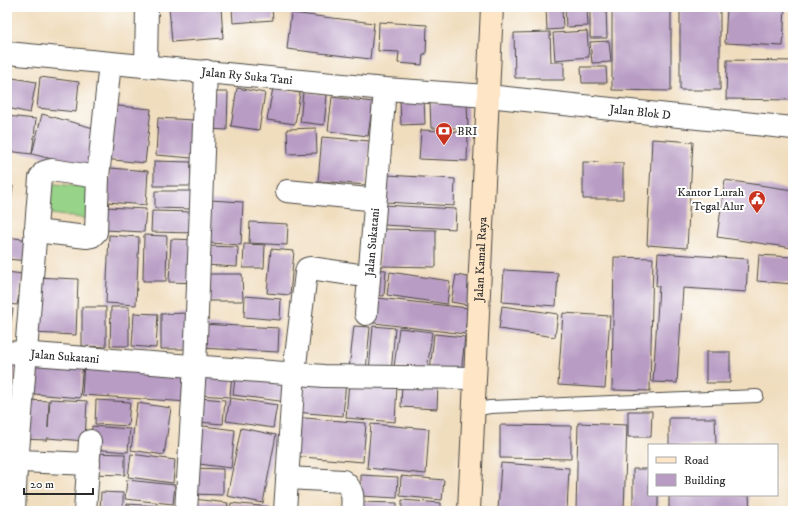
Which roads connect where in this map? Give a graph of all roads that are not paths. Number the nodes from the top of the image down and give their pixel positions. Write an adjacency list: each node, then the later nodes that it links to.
1 (147, 7): 5 (street)
2 (492, 7): 8 (main road, Jalan Kamal Raya)
3 (7, 53): 4 (street, Jalan Ry Suka Tani)
4 (110, 63): 5 (street, Jalan Ry Suka Tani); 10 (street)
5 (146, 66): 6 (street, Jalan Ry Suka Tani)
6 (206, 71): 7 (street, Jalan Ry Suka Tani); 17 (street)
7 (385, 89): 8 (street, Jalan Ry Suka Tani); 12 (street)
8 (488, 96): 9 (street, Jalan Blok D); 19 (main road, Jalan Kamal Raya)
9 (793, 128)
10 (98, 177): 13 (street); 13 (street)
11 (287, 191): 12 (street, Jalan Sukatani)
12 (375, 204): 14 (street, Jalan Sukatani)
13 (36, 231): 16 (street)
14 (369, 273): 15 (street); 18 (street, Jalan Sukatani)
15 (366, 314)
16 (16, 353): 17 (street, Jalan Sukatani); 23 (street)
17 (195, 366): 18 (street, Jalan Sukatani); 28 (street)
18 (294, 373): 19 (street, Jalan Sukatani); 25 (street)
19 (474, 378): 21 (main road, Jalan Kamal Raya)
20 (757, 396): 21 (lane)
21 (473, 410): 31 (main road, Jalan Kamal Raya)
22 (90, 441): 24 (street)
23 (17, 464): 24 (street); 26 (street)
24 (89, 464): 27 (street)
25 (288, 478): 29 (street); 30 (street)
26 (14, 511)
27 (85, 511)
28 (186, 511)
29 (285, 511)
30 (352, 511)
31 (468, 511)

